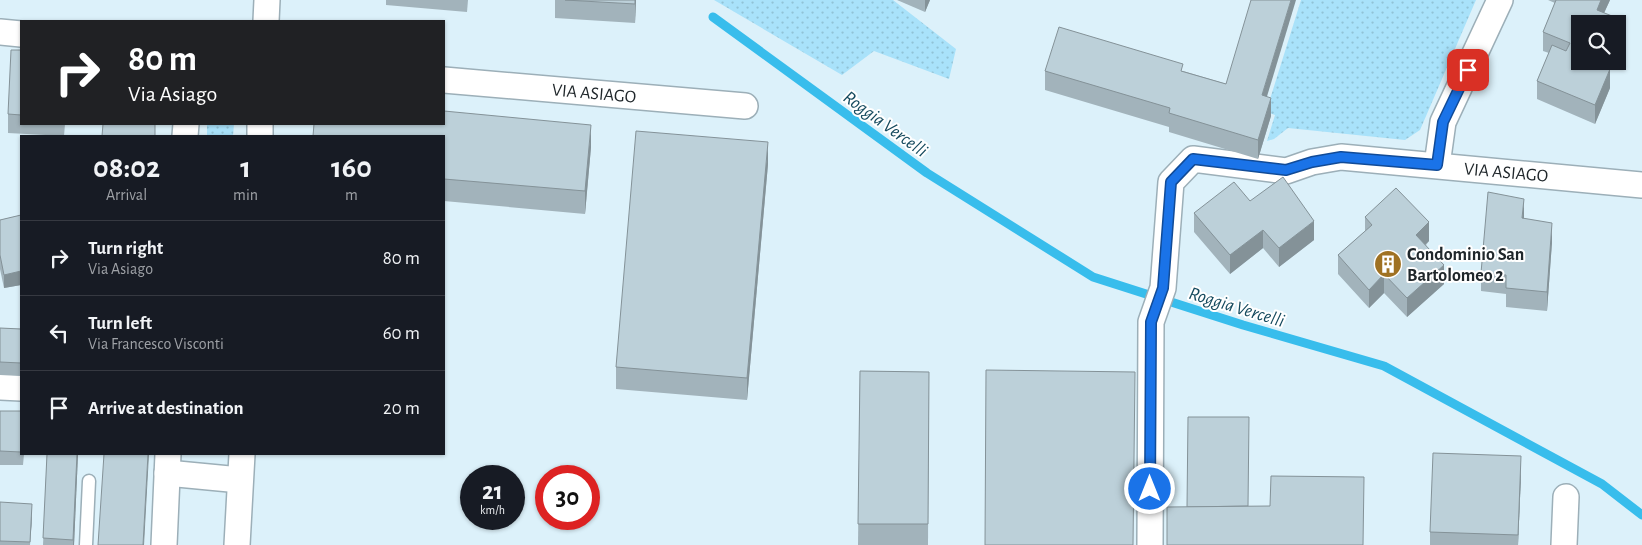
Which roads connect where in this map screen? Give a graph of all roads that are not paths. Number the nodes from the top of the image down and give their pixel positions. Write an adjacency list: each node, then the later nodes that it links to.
1 (267, 0): 3 (street)
2 (1500, 0): 8 (street)
3 (266, 20)
4 (0, 32): 5 (street)
5 (20, 34)
6 (445, 80): 7 (street, VIA ASIAGO)
7 (745, 106)
8 (1437, 165): 9 (street, VIA ASIAGO); 20 (street, VIA ASIAGO)
9 (1642, 185)
10 (0, 387): 11 (street)
11 (20, 388)
12 (242, 455): 14 (street)
13 (167, 463): 14 (street); 18 (street)
14 (240, 480): 19 (street)
15 (89, 481): 17 (lane)
16 (1566, 497): 21 (street)
17 (86, 545)
18 (164, 545)
19 (237, 545)
20 (1150, 545)
21 (1564, 545)

